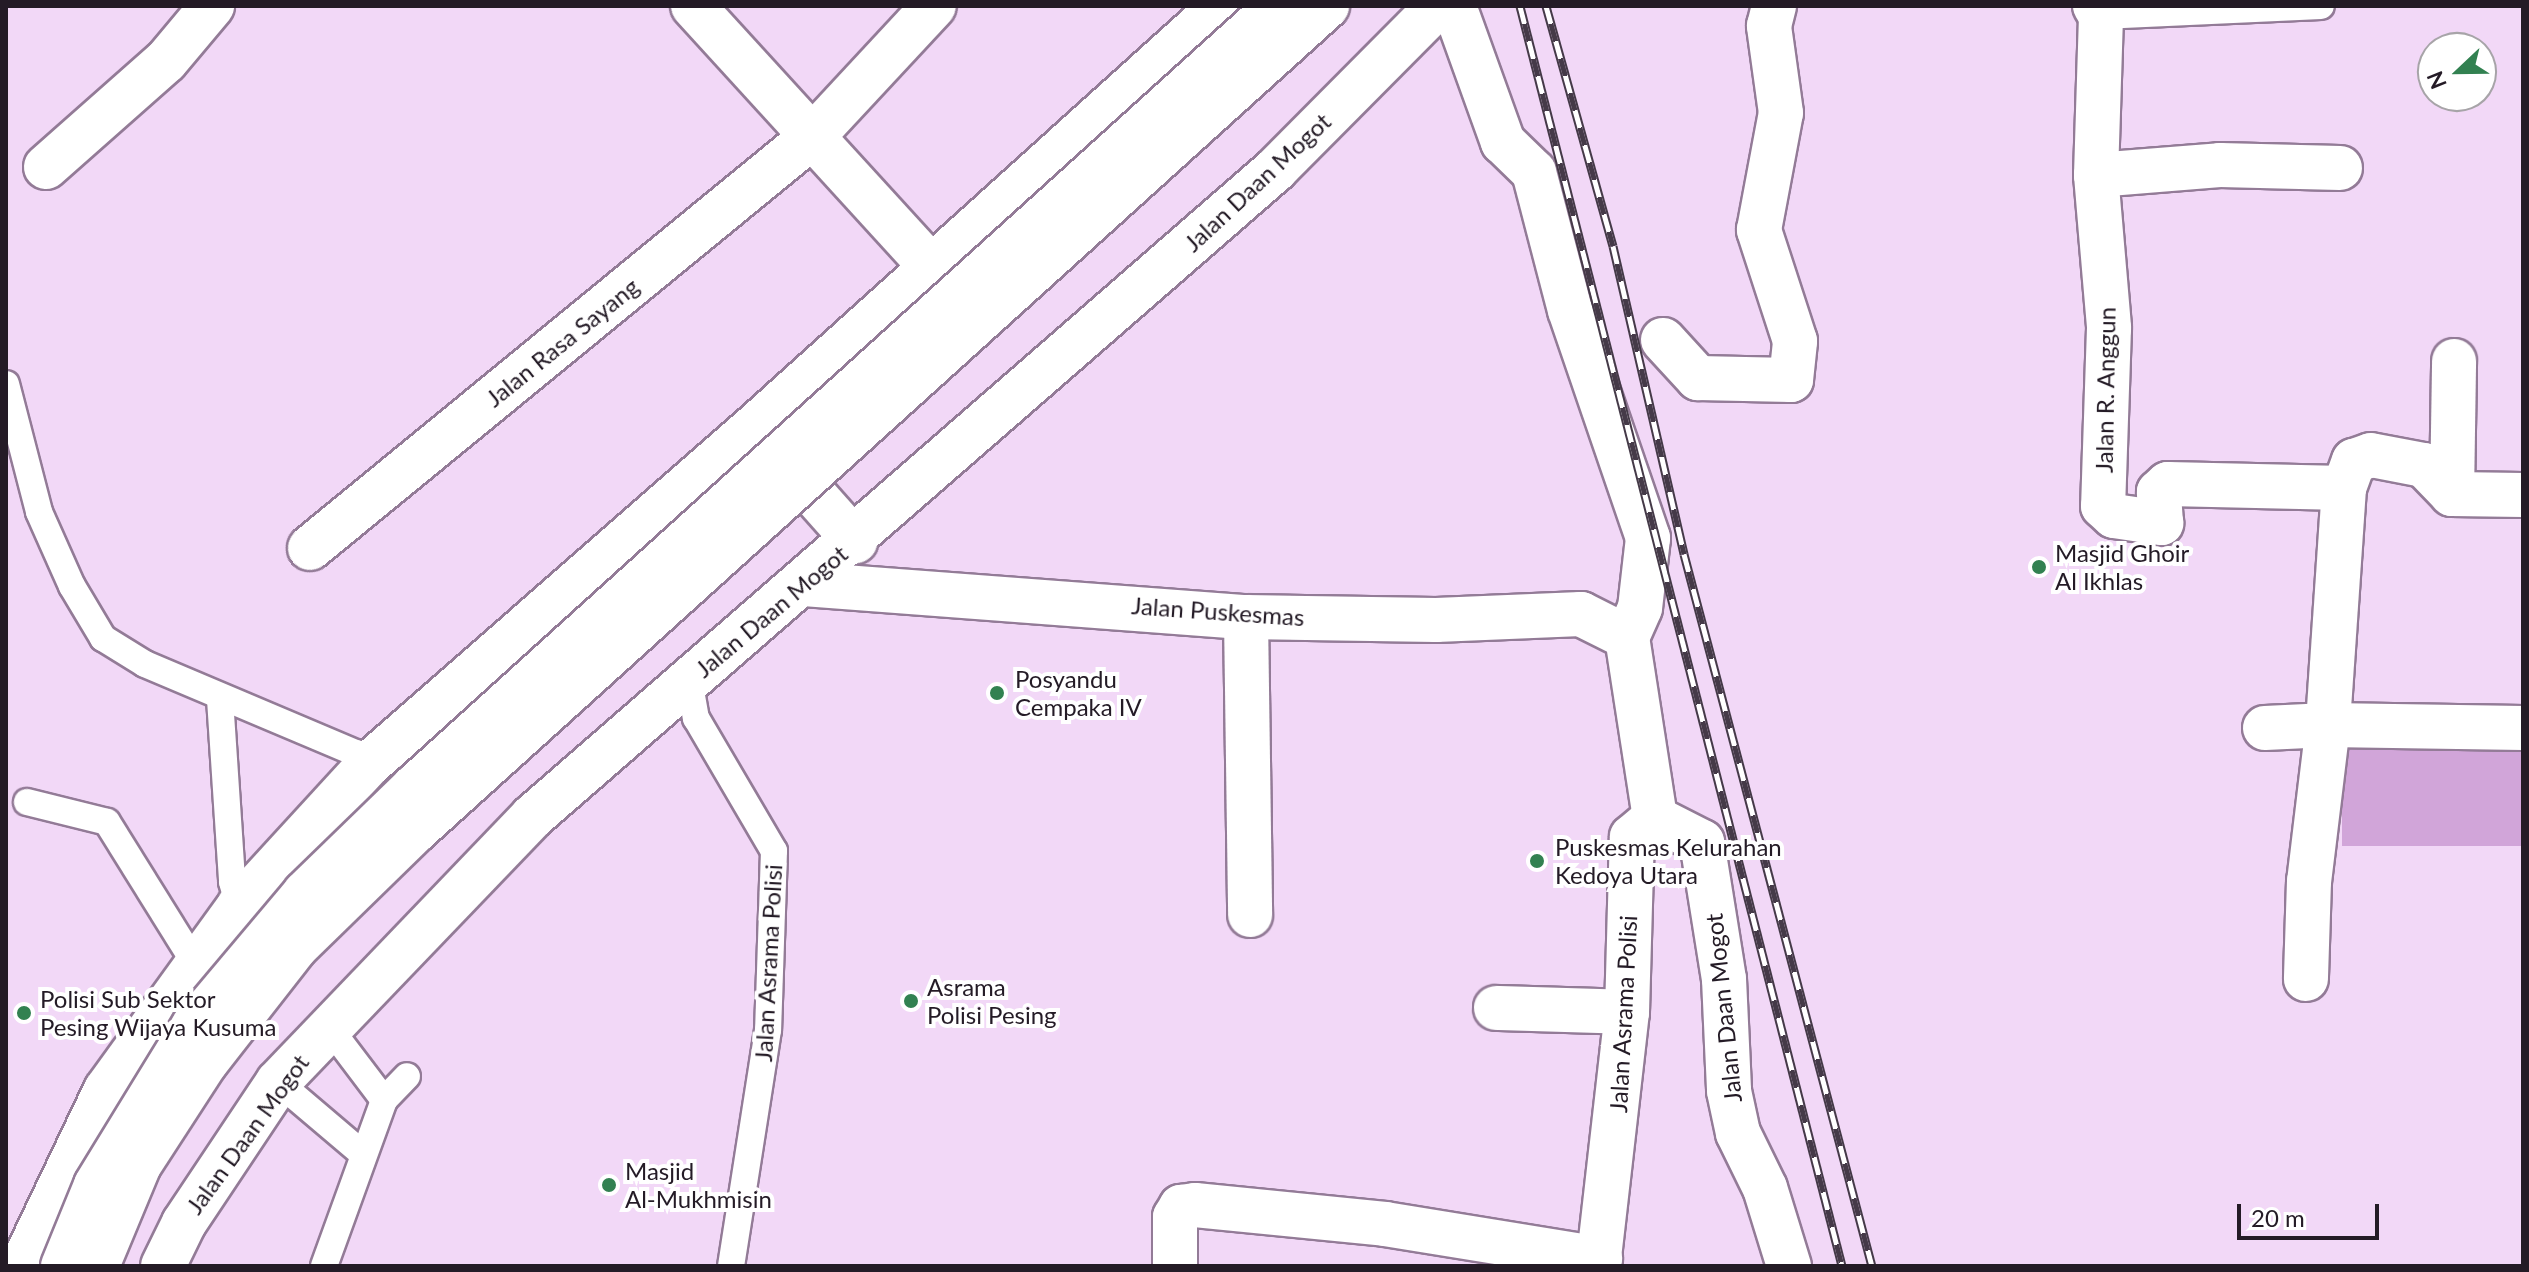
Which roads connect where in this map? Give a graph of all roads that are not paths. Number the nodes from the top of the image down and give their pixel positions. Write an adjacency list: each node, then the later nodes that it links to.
1 (212, 6): 13 (main road)
2 (693, 6): 12 (main road)
3 (934, 6): 12 (main road, Jalan Rasa Sayang)
4 (1221, 6): 16 (main road)
5 (1277, 6): 50 (main road, bridge)
6 (1327, 6): 51 (main road, bridge)
7 (1438, 6): 24 (main road, Jalan Daan Mogot)
8 (1454, 6): 28 (main road)
9 (1774, 6): 17 (main road)
10 (2321, 6): 11 (lane)
11 (2098, 11): 15 (main road, Jalan R. Anggun)
12 (814, 135): 16 (main road); 25 (main road, Jalan Rasa Sayang)
13 (46, 167)
14 (2340, 168): 15 (main road)
15 (2096, 175): 21 (main road, Jalan R. Anggun)
16 (932, 268): 20 (main road)
17 (1663, 340)
18 (2454, 361): 22 (main road)
19 (6, 384): 30 (lane)
20 (754, 427): 24 (main road); 34 (main road)
21 (2344, 488): 22 (main road); 31 (main road)
22 (2452, 494): 23 (main road)
23 (2523, 495)
24 (855, 541): 26 (main road, Jalan Daan Mogot)
25 (310, 548)
26 (804, 584): 27 (main road, Jalan Puskesmas); 29 (main road, Jalan Daan Mogot)
27 (1246, 617): 28 (main road, Jalan Puskesmas); 38 (main road)
28 (1627, 637): 36 (main road)
29 (689, 679): 43 (main road, Jalan Daan Mogot); 54 (lane, Jalan Asrama Polisi)
30 (220, 699): 34 (lane); 37 (lane)
31 (2328, 725): 32 (main road); 33 (main road); 40 (main road)
32 (2265, 728)
33 (2523, 728)
34 (369, 764): 37 (main road)
35 (27, 802): 39 (lane)
36 (1655, 818): 42 (main road, Jalan Asrama Polisi); 56 (main road, Jalan Daan Mogot)
37 (239, 906): 39 (main road)
38 (1250, 915)
39 (196, 965): 49 (main road)
40 (2306, 979)
41 (1496, 1008): 42 (main road)
42 (1627, 1012): 48 (main road, Jalan Asrama Polisi)
43 (328, 1026): 45 (main road, Jalan Daan Mogot); 46 (lane)
44 (407, 1076): 46 (lane)
45 (278, 1082): 47 (lane); 52 (main road, Jalan Daan Mogot)
46 (384, 1100): 47 (lane)
47 (363, 1154): 53 (lane)
48 (1599, 1262): 55 (main road, Jalan Asrama Polisi)
49 (22, 1266)
50 (63, 1266)
51 (97, 1266)
52 (163, 1266)
53 (324, 1266)
54 (731, 1266)
55 (1175, 1266)
56 (1789, 1266)

